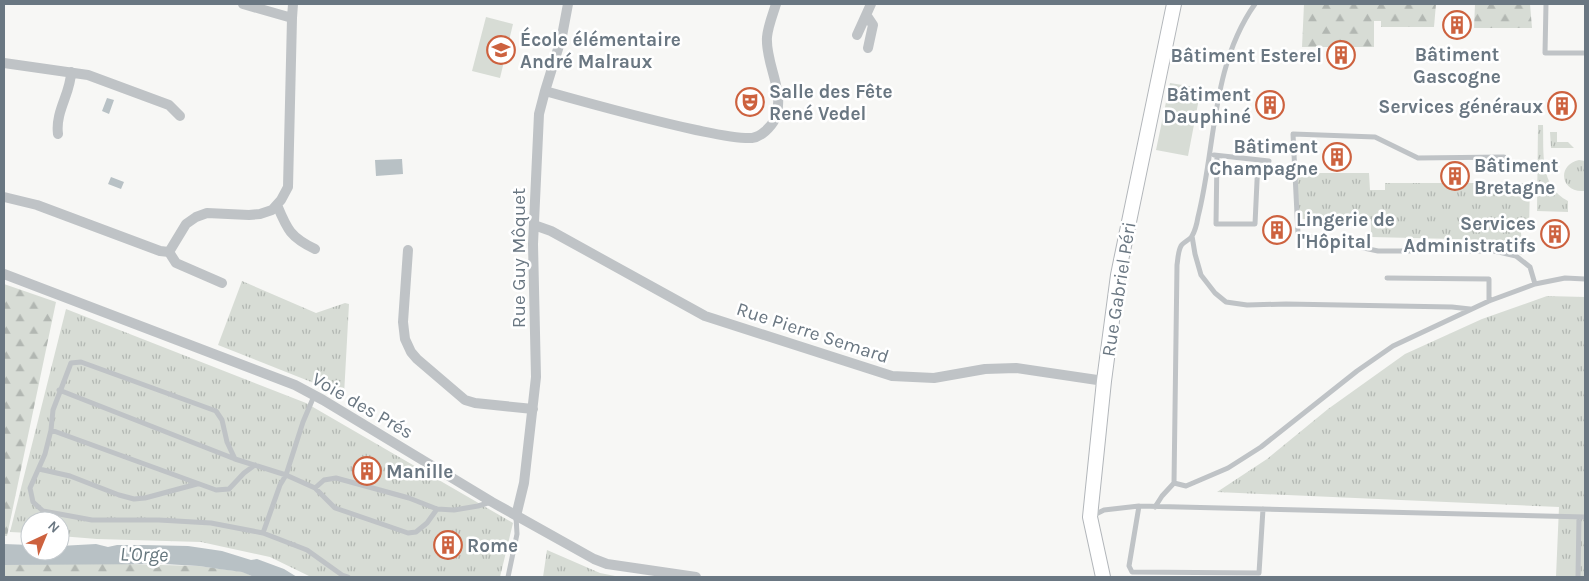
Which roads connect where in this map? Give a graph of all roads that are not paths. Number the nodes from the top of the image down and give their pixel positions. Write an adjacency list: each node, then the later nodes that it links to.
1 (243, 4): 10 (street)
2 (293, 4): 10 (street)
3 (568, 4): 16 (street, Rue Guy Môquet)
4 (776, 4): 16 (street)
5 (871, 4): 9 (street)
6 (1174, 4): 38 (main road, Rue Gabriel Péri)
7 (1255, 4): 19 (lane)
8 (1546, 4): 13 (lane)
9 (867, 16): 11 (street); 12 (street)
10 (292, 18): 25 (street)
11 (857, 35)
12 (868, 48)
13 (1585, 53)
14 (4, 63): 15 (street)
15 (71, 72): 17 (street); 18 (street)
16 (545, 91): 26 (street, Rue Guy Môquet)
17 (180, 116)
18 (58, 134)
19 (1210, 155): 20 (lane); 27 (lane)
20 (1217, 156): 22 (lane); 22 (lane)
21 (1504, 158): 35 (lane)
22 (1258, 160): 23 (lane)
23 (1269, 161)
24 (4, 197): 30 (street)
25 (277, 205): 28 (street); 30 (street)
26 (534, 225): 38 (street, Rue Pierre Semard); 41 (street, Rue Guy Môquet)
27 (1192, 236): 37 (lane); 47 (lane)
28 (315, 249)
29 (408, 250): 41 (street)
30 (169, 252): 34 (street)
31 (4, 274): 40 (street, Voie des Prés)
32 (1387, 278): 36 (lane)
33 (1585, 279): 35 (lane)
34 (222, 283)
35 (1536, 284): 36 (lane)
36 (1489, 301): 37 (lane)
37 (1470, 309): 47 (lane)
38 (1104, 381): 56 (main road, Rue Gabriel Péri)
39 (59, 390): 42 (lane); 43 (lane); 43 (lane)
40 (314, 396): 46 (lane); 50 (street, Voie des Prés)
41 (533, 409): 55 (street, Rue Guy Môquet)
42 (51, 430): 45 (lane); 48 (lane)
43 (235, 459): 44 (lane)
44 (255, 465): 46 (lane); 48 (lane)
45 (39, 469): 48 (lane); 59 (lane)
46 (286, 475): 49 (lane); 59 (lane)
47 (1174, 483): 52 (lane)
48 (197, 484)
49 (315, 488): 53 (lane); 53 (lane)
50 (492, 502): 53 (lane); 55 (street, Voie des Prés)
51 (1139, 506): 52 (lane); 54 (lane); 56 (lane)
52 (1155, 507): 54 (lane)
53 (437, 509)
54 (1263, 509): 57 (lane)
55 (516, 516): 61 (lane); 62 (street, Voie des Prés)
56 (1090, 517): 63 (main road, Rue Gabriel Péri)
57 (1579, 517): 58 (lane); 64 (lane)
58 (1585, 517)
59 (263, 533): 60 (lane)
60 (348, 577)
61 (508, 577)
62 (696, 577)
63 (1103, 577)
64 (1578, 577)

